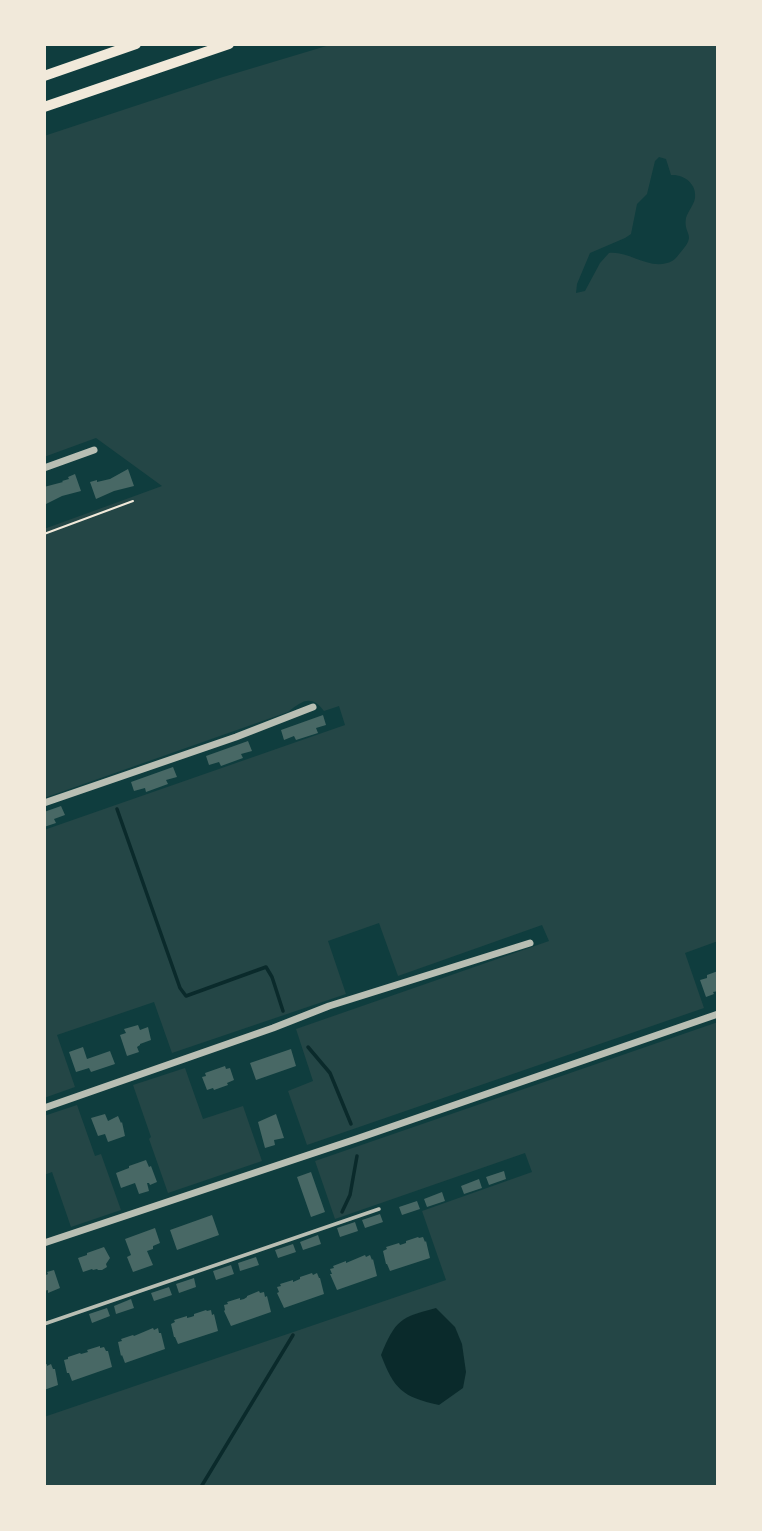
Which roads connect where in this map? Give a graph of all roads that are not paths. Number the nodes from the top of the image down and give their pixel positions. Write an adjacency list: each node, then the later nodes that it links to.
1 (136, 44): 3 (main road)
2 (229, 44): 4 (main road)
3 (44, 76)
4 (44, 107)
5 (94, 450): 6 (street)
6 (44, 468)
7 (313, 707): 8 (street)
8 (44, 803)
9 (530, 943): 11 (street)
10 (718, 1014): 13 (street)
11 (44, 1108)
12 (379, 1209): 14 (lane)
13 (44, 1243)
14 (44, 1324)

